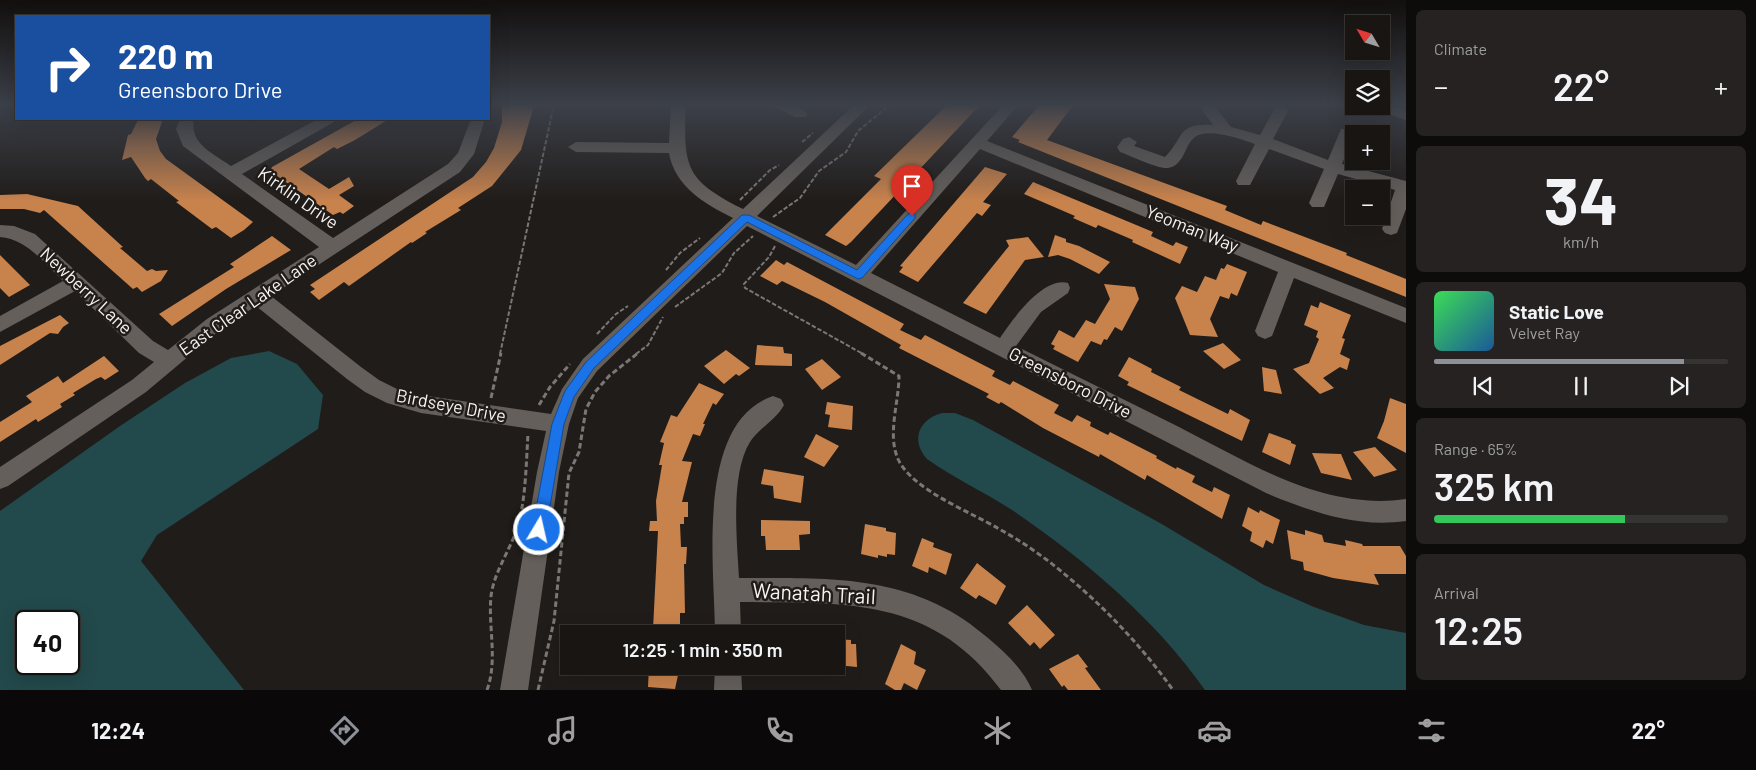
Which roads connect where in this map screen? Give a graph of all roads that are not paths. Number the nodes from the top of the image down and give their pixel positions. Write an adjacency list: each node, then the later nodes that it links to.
1 (187, 136): 17 (street, Kirklin Drive)
2 (298, 136): 17 (street)
3 (472, 136): 24 (street, East Clear Lake Lane)
4 (677, 136): 15 (street, Greensboro Drive)
5 (830, 136): 21 (street)
6 (983, 136): 11 (street)
7 (1186, 136): 12 (street)
8 (1245, 136): 13 (street)
9 (1267, 136): 13 (street)
10 (1345, 137): 16 (street)
11 (978, 142): 25 (street, Yeoman Way); 26 (street)
12 (1129, 142)
13 (1264, 143): 16 (street); 18 (street)
14 (576, 147): 15 (street)
15 (676, 148): 21 (street, Greensboro Drive)
16 (1333, 167): 19 (street); 20 (street)
17 (229, 174): 24 (street, Kirklin Drive)
18 (1244, 181)
19 (1405, 186): 22 (street)
20 (1318, 203)
21 (746, 217): 26 (street, Greensboro Drive); 36 (street)
22 (1391, 229)
23 (0, 231): 27 (street, Newberry Lane)
24 (332, 247): 29 (street, East Clear Lake Lane)
25 (1289, 268): 30 (street, Yeoman Way); 32 (street)
26 (858, 275): 33 (street, Greensboro Drive)
27 (76, 282): 31 (street); 34 (street, Newberry Lane)
28 (1061, 288): 33 (street)
29 (257, 296): 34 (street, East Clear Lake Lane); 36 (street, Birdseye Drive)
30 (1406, 316)
31 (0, 325)
32 (1266, 331)
33 (1003, 349): 38 (street, Greensboro Drive)
34 (169, 361): 37 (street, East Clear Lake Lane)
35 (773, 406): 39 (street)
36 (558, 424): 42 (street)
37 (0, 479)
38 (1406, 510)
39 (728, 590): 40 (street); 44 (street, Wanatah Trail)
40 (728, 625)
41 (728, 675): 43 (street)
42 (514, 690)
43 (728, 690)
44 (1018, 690)

